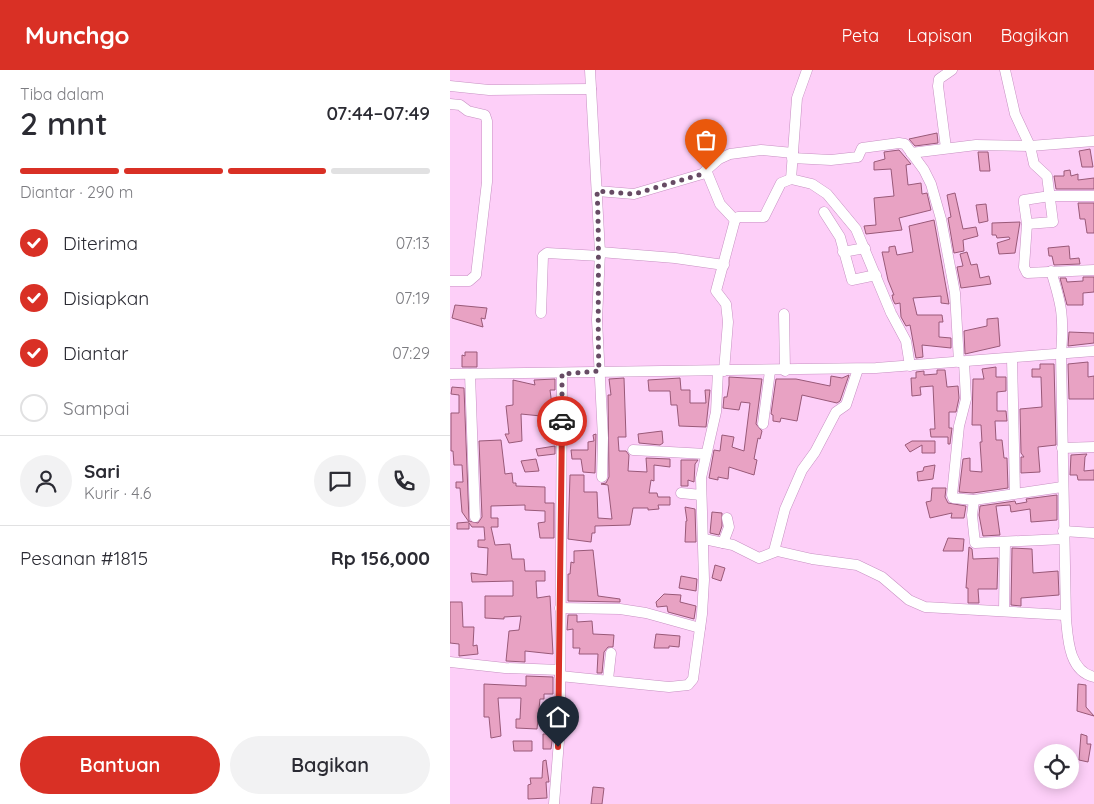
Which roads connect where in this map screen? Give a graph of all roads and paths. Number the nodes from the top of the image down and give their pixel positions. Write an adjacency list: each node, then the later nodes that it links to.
1 (590, 70): 6 (street)
2 (807, 70): 12 (street)
3 (952, 70): 10 (street)
4 (1005, 70): 9 (street)
5 (450, 86): 6 (street)
6 (592, 89): 15 (street)
7 (450, 104): 28 (street)
8 (1094, 141): 9 (street)
9 (1030, 146): 10 (street); 16 (street)
10 (946, 148): 11 (street)
11 (910, 153): 12 (street); 34 (street)
12 (793, 156): 13 (street); 14 (street)
13 (706, 170): 15 (street); 19 (street)
14 (791, 179): 19 (street); 21 (street)
15 (597, 191): 23 (street)
16 (1050, 196): 17 (street); 20 (street); 20 (street)
17 (1094, 196)
18 (824, 212): 22 (street)
19 (735, 220): 24 (street)
20 (1027, 224): 26 (street)
21 (865, 248): 22 (street); 27 (street)
22 (843, 252): 27 (street)
23 (600, 254): 24 (street); 29 (street); 37 (street)
24 (724, 265): 38 (street)
25 (1094, 270): 26 (street)
26 (1051, 271): 32 (street)
27 (876, 275): 35 (street)
28 (450, 281)
29 (542, 313)
30 (784, 314): 40 (street)
31 (1094, 351): 32 (street)
32 (1061, 354): 33 (street); 46 (street)
33 (1012, 358): 34 (street); 52 (street)
34 (962, 362): 35 (street); 54 (street)
35 (910, 366): 36 (street)
36 (858, 369): 40 (street); 62 (street)
37 (599, 371): 38 (street); 43 (street); 49 (street)
38 (721, 371): 39 (street); 48 (street)
39 (770, 371): 40 (street); 44 (street)
40 (785, 371)
41 (450, 374): 42 (street)
42 (470, 374): 43 (street); 55 (street)
43 (562, 374): 63 (street)
44 (762, 424)
45 (1094, 447): 46 (street)
46 (1062, 448): 50 (street)
47 (633, 450): 48 (street)
48 (706, 454): 53 (street)
49 (602, 477)
50 (1062, 487): 52 (street); 58 (street)
51 (681, 493): 53 (street)
52 (1016, 493): 54 (street)
53 (701, 495): 59 (street)
54 (973, 500): 60 (street)
55 (475, 517)
56 (727, 518): 61 (street)
57 (1094, 533): 58 (street)
58 (1063, 535): 60 (street); 65 (street)
59 (704, 539): 61 (street); 66 (street)
60 (1005, 542): 64 (street)
61 (723, 543): 62 (street)
62 (774, 551): 64 (street)
63 (560, 608): 66 (street); 69 (street)
64 (1004, 611): 65 (street)
65 (1065, 615): 70 (street)
66 (700, 628): 71 (street)
67 (610, 653): 71 (street)
68 (450, 662): 69 (street)
69 (560, 673): 71 (street); 72 (street)
70 (1094, 677)
71 (608, 680)
72 (554, 804)

